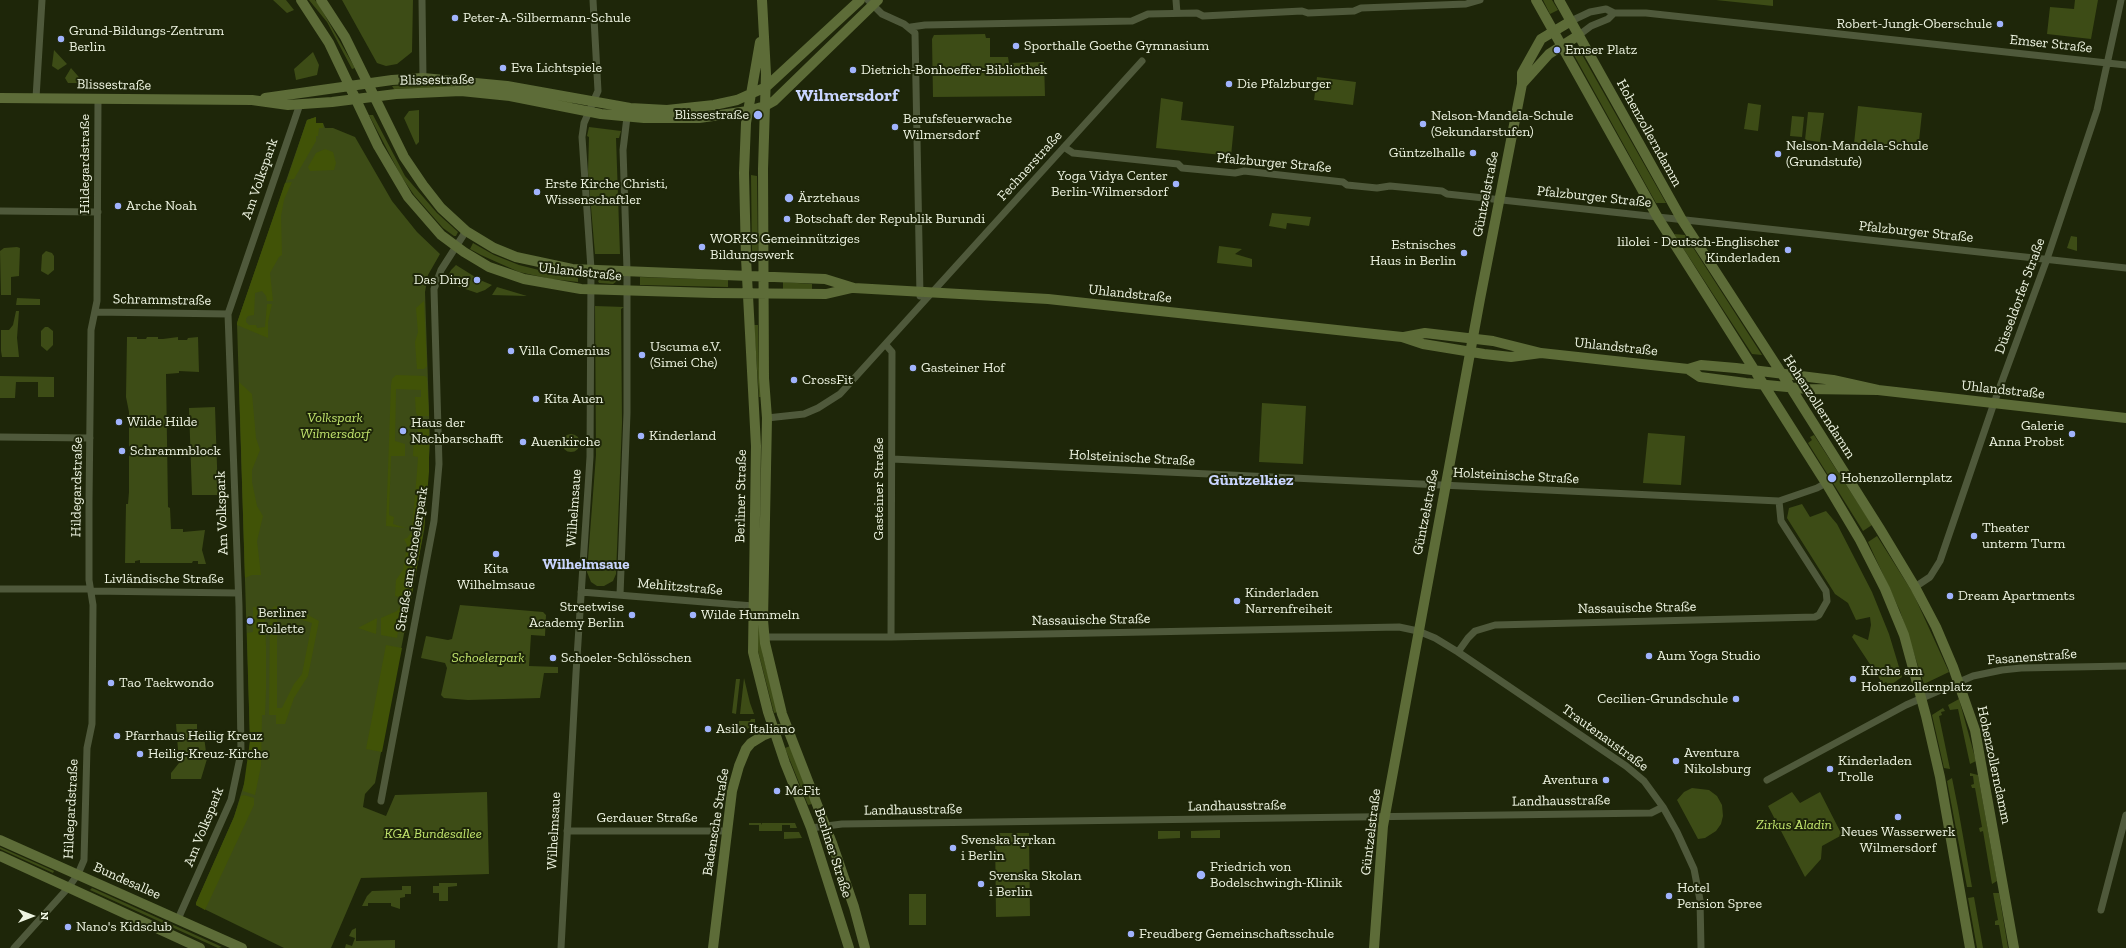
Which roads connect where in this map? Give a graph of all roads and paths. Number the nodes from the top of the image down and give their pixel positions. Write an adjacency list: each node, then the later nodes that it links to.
1 (42, 0): 33 (street)
2 (301, 0): 28 (main road, Uhlandstraße)
3 (321, 0): 26 (main road, Uhlandstraße)
4 (422, 0): 25 (street, Blissestraße)
5 (592, 0): 39 (street, Wilhelmsaue)
6 (762, 0): 18 (main road, Berliner Straße)
7 (860, 0): 29 (main road, Blissestraße)
8 (1176, 0): 14 (street)
9 (1480, 0): 14 (street)
10 (1536, 0): 19 (main road)
11 (1559, 0): 16 (main road, Hohenzollerndamm)
12 (2121, 0): 23 (street, Düsseldorfer Straße)
13 (873, 2): 17 (street); 38 (main road, Blissestraße)
14 (1177, 13): 17 (street)
15 (1614, 13): 16 (street, Emser Straße); 20 (street); 23 (street, Emser Straße)
16 (1571, 21): 19 (main road, Güntzelstraße); 20 (main road, Hohenzollerndamm)
17 (911, 27): 59 (street)
18 (762, 30): 29 (main road, Berliner Straße); 30 (main road, Berliner Straße)
19 (1553, 31): 21 (main road); 27 (main road, Güntzelstraße)
20 (1579, 35): 21 (main road); 47 (main road, Hohenzollerndamm)
21 (1561, 46): 27 (main road); 46 (main road)
22 (1142, 61): 42 (street, Fechnerstraße)
23 (2107, 63): 24 (street, Emser Straße); 50 (street, Düsseldorfer Straße)
24 (2126, 65)
25 (423, 78): 26 (main road, Blissestraße); 39 (main road, Blissestraße)
26 (369, 84): 28 (main road, Blissestraße); 31 (main road, Uhlandstraße)
27 (1522, 84): 43 (main road, Güntzelstraße)
28 (350, 87): 35 (main road, Uhlandstraße); 36 (main road, Blissestraße)
29 (766, 88): 30 (main road, Blissestraße); 38 (main road, Berliner Straße)
30 (751, 95): 39 (main road, Blissestraße); 40 (main road, Berliner Straße)
31 (375, 97): 35 (main road, Blissestraße); 39 (main road, Blissestraße); 48 (main road, Uhlandstraße)
32 (0, 98): 33 (main road, Blissestraße)
33 (36, 98): 34 (main road, Blissestraße)
34 (98, 99): 36 (main road, Blissestraße); 45 (street, Hildegardstraße)
35 (356, 99): 37 (main road, Blissestraße); 49 (main road, Uhlandstraße)
36 (252, 100): 37 (main road, Blissestraße)
37 (300, 104): 65 (street, Am Volkspark)
38 (765, 106): 40 (main road, Blissestraße); 55 (main road, Berliner Straße)
39 (592, 108): 41 (main road, Blissestraße); 52 (street, Wilhelmsaue)
40 (748, 111): 41 (main road, Blissestraße); 54 (main road, Berliner Straße)
41 (627, 117): 53 (street)
42 (1064, 147): 43 (street, Pfalzburger Straße); 60 (street, Fechnerstraße)
43 (1499, 200): 46 (street, Pfalzburger Straße); 67 (main road, Güntzelstraße)
44 (0, 211): 45 (street)
45 (98, 212): 64 (street, Hildegardstraße)
46 (1658, 218): 47 (street, Pfalzburger Straße); 72 (main road)
47 (1682, 220): 50 (street, Pfalzburger Straße); 73 (main road, Hohenzollerndamm)
48 (466, 231): 49 (street, Straße am Schoelerpark); 52 (main road, Uhlandstraße)
49 (456, 247): 57 (main road, Uhlandstraße); 103 (street, Straße am Schoelerpark)
50 (2047, 259): 51 (street, Pfalzburger Straße); 77 (street, Düsseldorfer Straße)
51 (2126, 268)
52 (591, 269): 53 (main road, Uhlandstraße); 57 (street, Wilhelmsaue)
53 (627, 270): 54 (main road, Uhlandstraße); 58 (street)
54 (747, 275): 55 (main road, Uhlandstraße); 61 (main road, Berliner Straße)
55 (764, 276): 56 (main road, Uhlandstraße); 62 (main road, Berliner Straße)
56 (854, 288): 59 (main road, Uhlandstraße); 62 (main road, Uhlandstraße)
57 (591, 290): 58 (main road, Uhlandstraße); 89 (street, Wilhelmsaue)
58 (627, 291): 61 (main road, Uhlandstraße); 91 (street)
59 (920, 292): 60 (main road, Uhlandstraße); 63 (street)
60 (932, 292): 63 (street, Fechnerstraße); 66 (main road, Uhlandstraße)
61 (748, 293): 62 (main road, Uhlandstraße); 92 (main road, Berliner Straße)
62 (764, 293): 78 (main road, Berliner Straße)
63 (920, 305): 68 (street, Fechnerstraße)
64 (95, 312): 65 (street, Schrammstraße); 81 (street, Hildegardstraße)
65 (228, 314): 90 (street, Am Volkspark)
66 (1402, 337): 67 (main road, Uhlandstraße); 69 (main road, Uhlandstraße)
67 (1473, 338): 69 (main road, Güntzelstraße); 70 (main road, Uhlandstraße)
68 (886, 345): 78 (street, Fechnerstraße); 82 (street, Gasteiner Straße)
69 (1470, 352): 70 (main road, Uhlandstraße); 84 (main road, Güntzelstraße)
70 (1541, 353): 71 (main road, Uhlandstraße)
71 (1688, 370): 72 (main road, Uhlandstraße); 74 (main road, Uhlandstraße)
72 (1755, 371): 73 (main road, Uhlandstraße); 74 (main road)
73 (1781, 374): 75 (main road, Hohenzollerndamm); 76 (main road, Uhlandstraße)
74 (1765, 385): 75 (main road, Uhlandstraße); 83 (main road)
75 (1791, 388): 76 (main road, Uhlandstraße); 86 (main road, Hohenzollerndamm)
76 (1878, 390): 77 (main road, Uhlandstraße)
77 (1994, 403): 79 (main road, Uhlandstraße); 86 (street, Düsseldorfer Straße)
78 (767, 418): 94 (main road, Berliner Straße)
79 (2126, 418)
80 (0, 437): 81 (street)
81 (90, 438): 88 (street, Hildegardstraße)
82 (892, 459): 84 (street, Holsteinische Straße); 95 (street, Gasteiner Straße)
83 (1826, 483): 85 (street); 99 (main road)
84 (1446, 486): 85 (street, Holsteinische Straße); 93 (main road, Güntzelstraße)
85 (1779, 501): 96 (street, Nassauische Straße)
86 (1915, 588): 98 (main road, Hohenzollerndamm)
87 (0, 589): 88 (street, Livländische Straße)
88 (91, 590): 90 (street, Livländische Straße); 113 (street, Hildegardstraße)
89 (581, 592): 91 (street, Mehlitzstraße); 109 (street, Wilhelmsaue)
90 (237, 593): 116 (street, Am Volkspark)
91 (620, 595): 92 (street, Mehlitzstraße)
92 (752, 606): 101 (main road, Berliner Straße)
93 (1418, 631): 95 (street, Nassauische Straße); 96 (street, Trautenaustraße); 106 (main road, Güntzelstraße)
94 (764, 637): 95 (street, Nassauische Straße); 100 (main road, Berliner Straße)
95 (890, 637)
96 (1458, 652): 104 (street, Trautenaustraße)
97 (2126, 666): 98 (street, Fasanenstraße)
98 (1958, 681): 99 (street, Fasanenstraße); 127 (main road, Hohenzollerndamm)
99 (1921, 698): 102 (street, Fasanenstraße); 126 (main road)
100 (786, 727): 101 (main road, Badensche Straße); 107 (main road, Berliner Straße)
101 (774, 731): 108 (main road, Berliner Straße); 110 (main road, Badensche Straße)
102 (1767, 780)
103 (381, 800)
104 (1662, 807): 106 (street, Landhausstraße); 125 (street, Trautenaustraße)
105 (2126, 816): 115 (street)
106 (1384, 817): 107 (street, Landhausstraße); 124 (main road, Güntzelstraße)
107 (825, 826): 108 (street, Landhausstraße); 123 (main road, Berliner Straße)
108 (811, 828): 122 (main road, Berliner Straße)
109 (567, 831): 110 (street, Gerdauer Straße); 120 (street, Wilhelmsaue)
110 (727, 831): 121 (main road, Badensche Straße)
111 (0, 840): 113 (main road, Bundesallee)
112 (0, 856): 114 (main road)
113 (78, 874): 114 (street, Hildegardstraße); 116 (main road, Bundesallee)
114 (68, 888): 117 (street, Hildegardstraße); 118 (main road)
115 (2101, 910)
116 (178, 919): 119 (main road, Bundesallee)
117 (14, 948)
118 (200, 948)
119 (242, 948)
120 (561, 948)
121 (713, 948)
122 (848, 948)
123 (865, 948)
124 (1374, 948)
125 (1701, 948)
126 (1970, 948)
127 (2014, 948)

